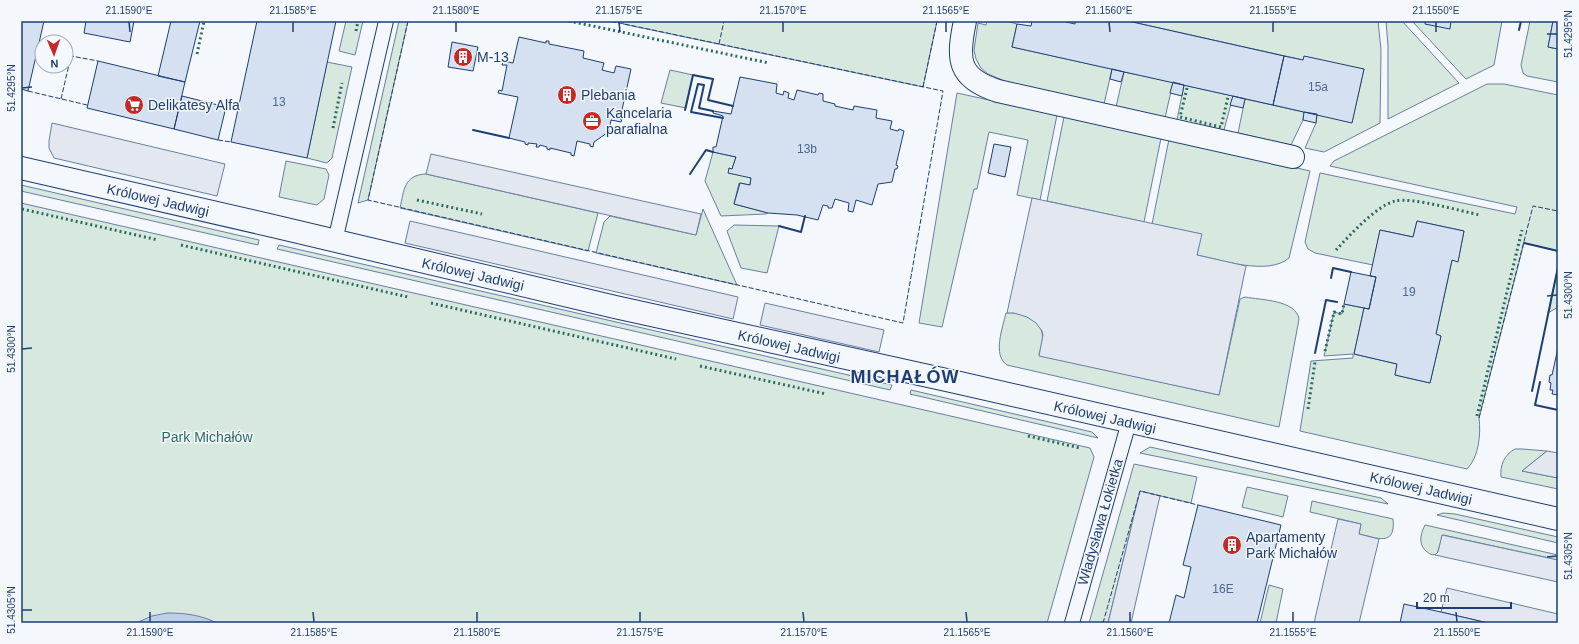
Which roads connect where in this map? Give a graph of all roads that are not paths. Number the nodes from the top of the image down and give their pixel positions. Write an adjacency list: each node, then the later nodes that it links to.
1 (386, 21): 5 (lane)
2 (965, 21): 3 (street)
3 (1293, 157)
4 (21, 168): 5 (street, Królowej Jadwigi)
5 (335, 241): 6 (street, Królowej Jadwigi)
6 (1129, 422): 7 (street, Królowej Jadwigi); 8 (lane, Władysława Łokietka)
7 (1558, 519)
8 (1072, 623)

